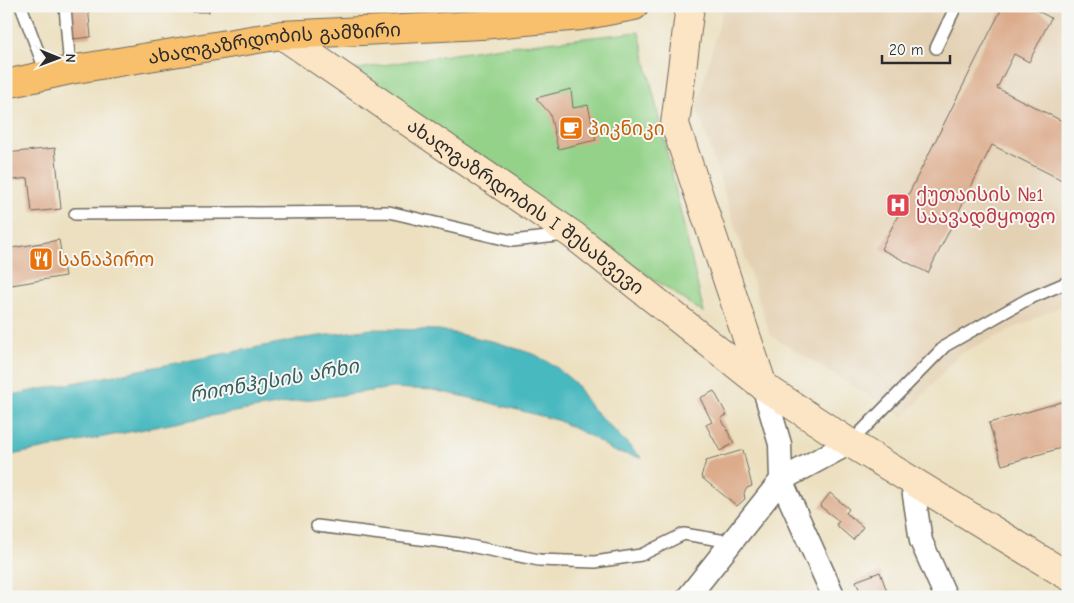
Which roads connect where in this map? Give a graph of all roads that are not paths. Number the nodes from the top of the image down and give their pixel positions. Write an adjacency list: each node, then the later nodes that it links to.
1 (21, 6): 8 (lane)
2 (65, 6): 8 (lane)
3 (634, 6): 6 (main road, ახალგაზრდობის გამზირი)
4 (690, 6): 13 (street)
5 (956, 6): 7 (lane)
6 (282, 35): 8 (main road, ახალგაზრდობის გამზირი); 11 (street, ახალგაზრდობის I შესახვევი)
7 (936, 48)
8 (59, 72): 9 (main road, ახალგაზრდობის გამზირი)
9 (6, 84)
10 (75, 214): 11 (lane)
11 (573, 235): 13 (street, ახალგაზრდობის I შესახვევი)
12 (1068, 282): 14 (lane)
13 (763, 386): 14 (street, ახალგაზრდობის I შესახვევი); 15 (street)
14 (850, 444): 15 (street); 16 (street, ახალგაზრდობის I შესახვევი)
15 (781, 480): 18 (street); 21 (street)
16 (912, 482): 19 (street, ახალგაზრდობის I შესახვევი); 22 (street)
17 (317, 526): 18 (lane)
18 (732, 542): 20 (street)
19 (1068, 576)
20 (688, 597)
21 (834, 597)
22 (946, 597)

